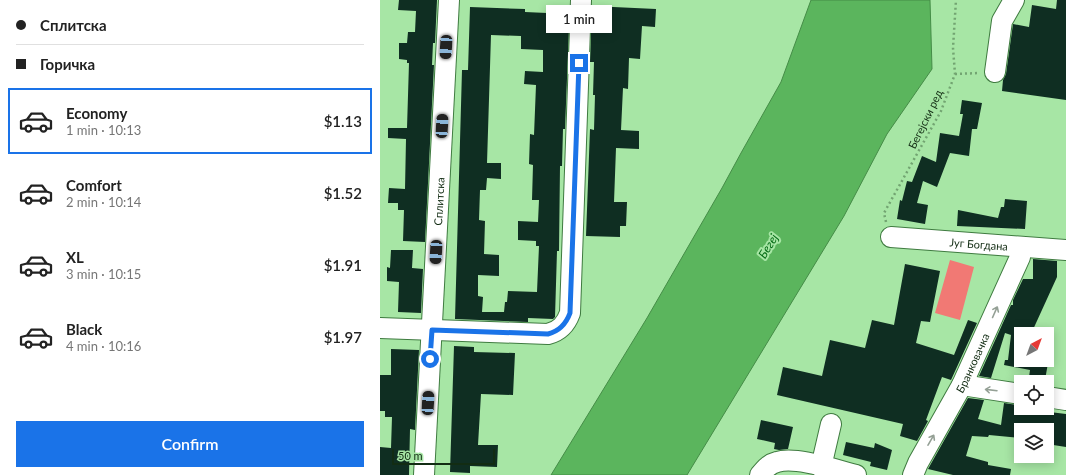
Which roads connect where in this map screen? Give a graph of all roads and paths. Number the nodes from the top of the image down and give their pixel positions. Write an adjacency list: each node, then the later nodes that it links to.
1 (449, 0): 11 (street, Сплитска)
2 (581, 0): 11 (street)
3 (956, 0): 6 (path, Бегејски ред)
4 (1014, 0): 5 (street)
5 (995, 72): 6 (path)
6 (955, 74): 7 (path, Бегејски ред)
7 (891, 237): 8 (street, Југ Богдана)
8 (1021, 247): 9 (street, Југ Богдана); 12 (street, Бранковачка, one-way to 8)
9 (1066, 250)
10 (380, 328): 11 (street)
11 (432, 330): 18 (street, Сплитска)
12 (962, 385): 13 (street, one-way to 12); 21 (street, Бранковачка, one-way to 12)
13 (1014, 393)
14 (1054, 398): 15 (street)
15 (1066, 400)
16 (831, 424): 17 (street)
17 (821, 467): 19 (street); 20 (street)
18 (424, 475)
19 (760, 475)
20 (856, 475)
21 (913, 475)

